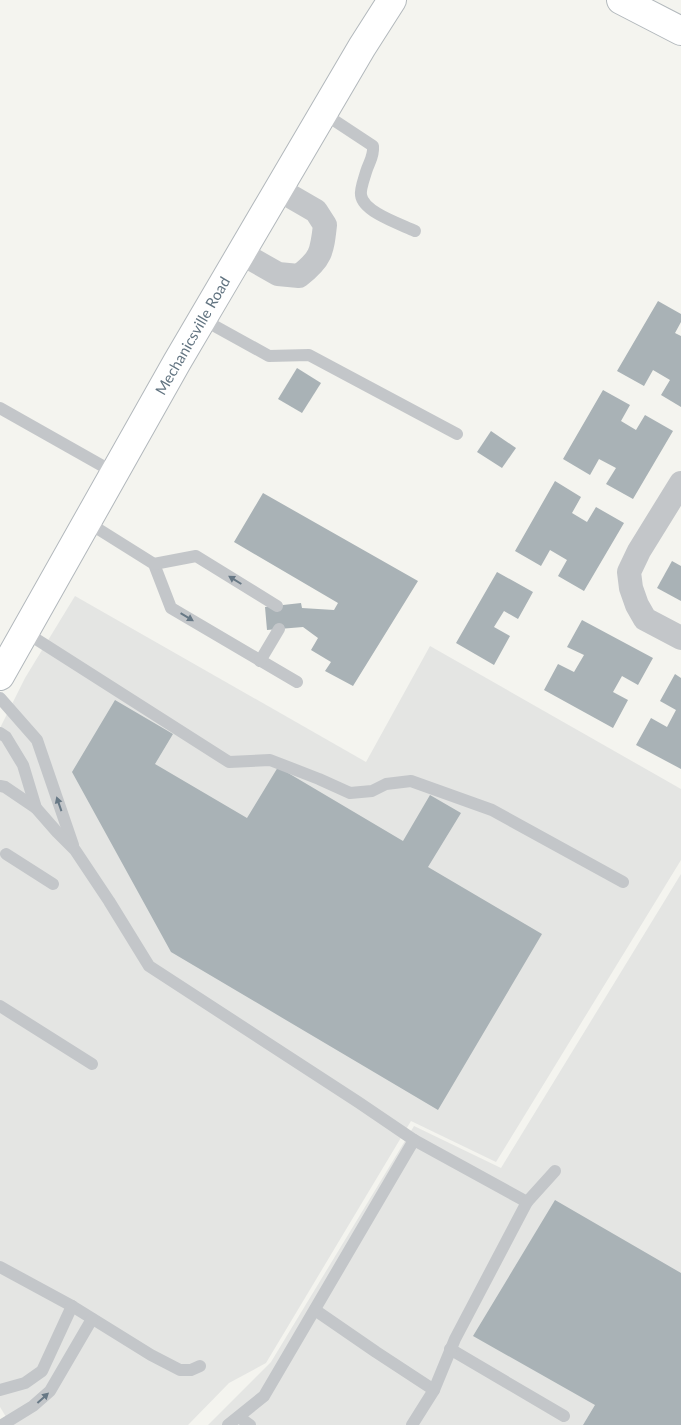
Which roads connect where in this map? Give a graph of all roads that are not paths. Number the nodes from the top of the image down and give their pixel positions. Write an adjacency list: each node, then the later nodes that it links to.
1 (392, 0): 4 (street, Mechanicsville Road)
2 (621, 0): 3 (street)
3 (681, 32)
4 (323, 114): 5 (street, Mechanicsville Road); 6 (lane)
5 (278, 189): 7 (street, Mechanicsville Road); 7 (street)
6 (415, 231)
7 (241, 253): 8 (street, Mechanicsville Road)
8 (202, 320): 10 (lane); 11 (street, Mechanicsville Road)
9 (0, 408): 11 (lane)
10 (457, 434)
11 (115, 473): 13 (street, Mechanicsville Road)
12 (681, 483): 18 (street)
13 (87, 522): 14 (lane); 17 (street, Mechanicsville Road)
14 (154, 564): 15 (lane, one-way to 14); 19 (lane, one-way to 19)
15 (277, 606)
16 (279, 629): 19 (lane)
17 (25, 632): 20 (street, Mechanicsville Road); 28 (lane)
18 (681, 638)
19 (260, 661): 21 (lane)
20 (0, 676)
21 (297, 682)
22 (0, 698): 26 (lane, one-way to 22)
23 (0, 733): 25 (lane)
24 (0, 786): 25 (lane)
25 (36, 808): 26 (lane)
26 (74, 850): 32 (lane)
27 (6, 854): 29 (lane)
28 (623, 882)
29 (53, 884)
30 (0, 1006): 31 (lane)
31 (92, 1064)
32 (414, 1140): 34 (lane); 37 (lane)
33 (555, 1171): 34 (lane)
34 (527, 1202): 39 (lane)
35 (0, 1267): 36 (lane)
36 (72, 1306): 38 (lane); 41 (lane)
37 (315, 1310): 42 (lane); 44 (lane)
38 (92, 1320): 40 (lane); 45 (lane, one-way to 38)
39 (450, 1349): 42 (lane); 43 (lane)
40 (200, 1366)
41 (0, 1390)
42 (434, 1390): 48 (lane)
43 (564, 1416)
44 (239, 1417): 46 (lane); 47 (lane)
45 (2, 1425)
46 (228, 1425)
47 (250, 1425)
48 (412, 1425)

